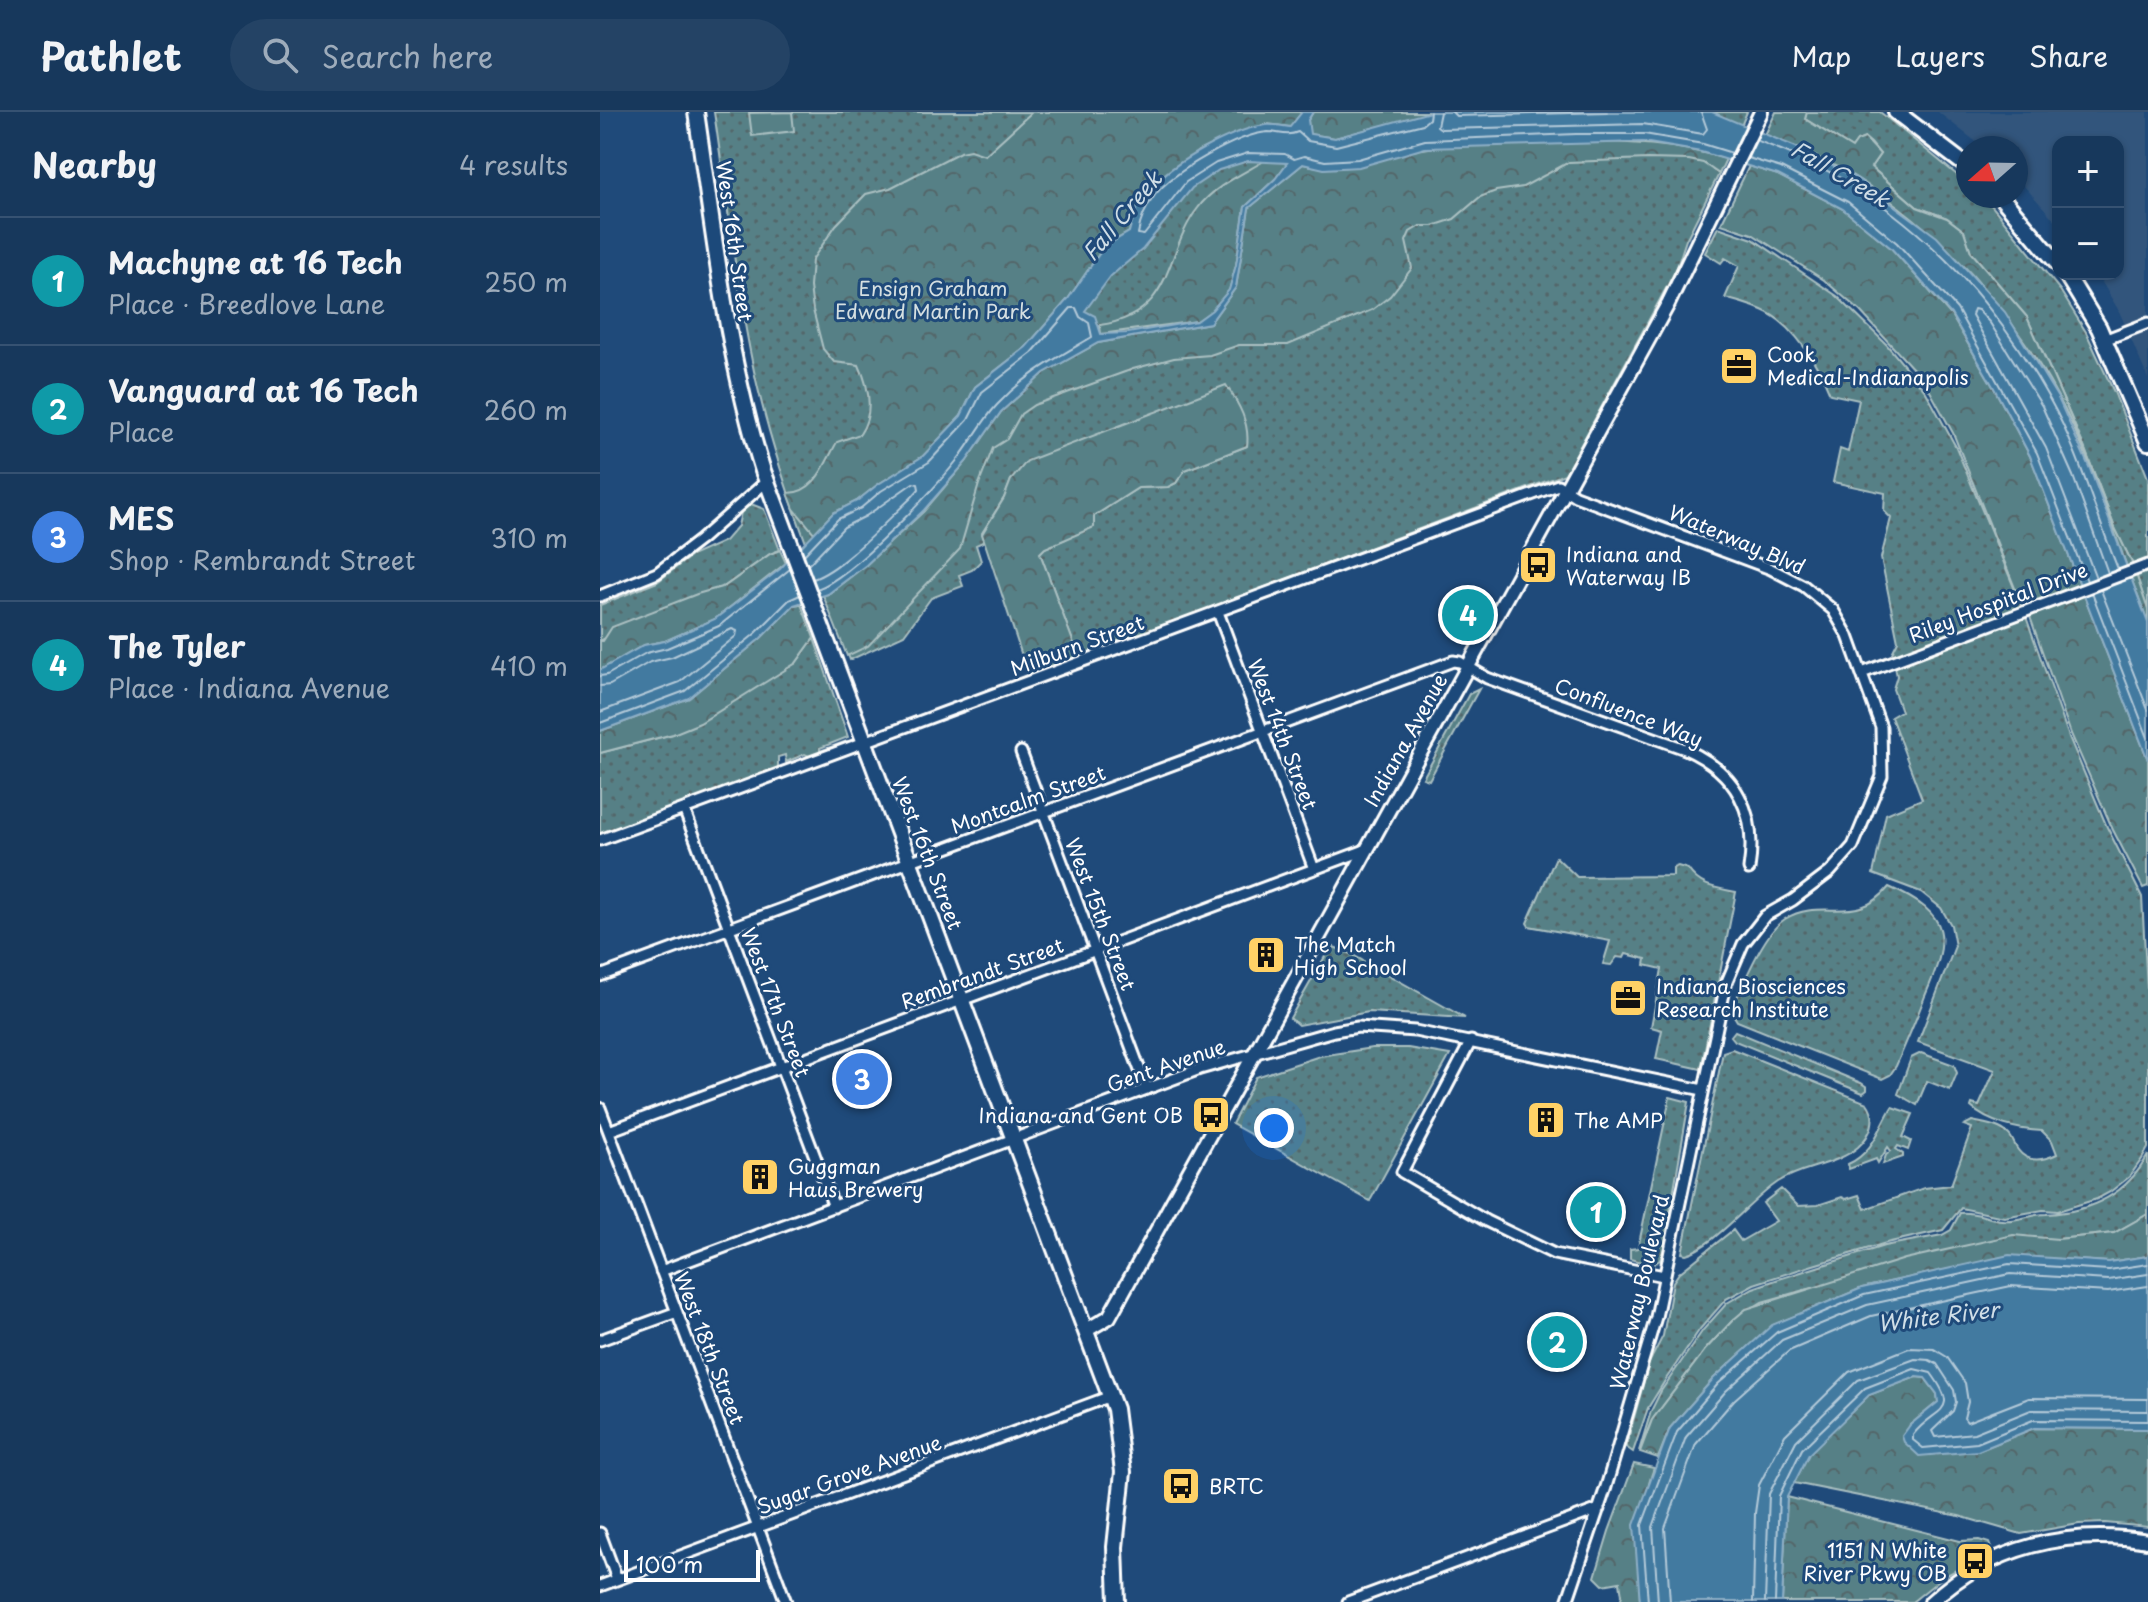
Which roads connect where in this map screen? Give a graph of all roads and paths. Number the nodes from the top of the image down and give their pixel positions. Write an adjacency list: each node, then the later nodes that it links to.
1 (696, 112): 11 (main road, West 16th Street)
2 (1761, 112): 12 (main road, Indiana Avenue)
3 (1896, 112): 4 (main road)
4 (1956, 158)
5 (2010, 208): 6 (main road)
6 (2052, 257)
7 (2069, 280): 9 (main road)
8 (2148, 323): 9 (street)
9 (2104, 340): 10 (main road)
10 (2148, 442)
11 (767, 481): 14 (street); 19 (main road, West 16th Street)
12 (1565, 491): 15 (street, Milburn Street); 16 (main road, Indiana Avenue); 17 (street, Waterway Blvd)
13 (2148, 565): 17 (street, Riley Hospital Drive)
14 (600, 596)
15 (1218, 612): 18 (street, West 14th Street); 19 (street, Milburn Street)
16 (1469, 666): 18 (street, Montcalm Street); 24 (main road, Indiana Avenue); 27 (street, Confluence Way)
17 (1862, 673): 31 (street, Waterway Blvd)
18 (1263, 731): 22 (street, Montcalm Street); 26 (street, West 14th Street)
19 (866, 742): 21 (street, Milburn Street); 25 (main road, West 16th Street)
20 (1021, 752): 22 (street, West 15th Street)
21 (684, 809): 23 (street, Milburn Street); 28 (street, West 17th Street)
22 (1044, 812): 25 (street, Montcalm Street); 29 (street, West 15th Street)
23 (600, 840)
24 (1368, 849): 26 (street, Rembrandt Street); 34 (main road, Indiana Avenue)
25 (909, 862): 28 (street, Montcalm Street); 32 (main road, West 16th Street)
26 (1314, 869): 29 (street, Rembrandt Street)
27 (1749, 869)
28 (729, 929): 30 (street, Montcalm Street); 35 (street, West 17th Street)
29 (1096, 950): 32 (street, Rembrandt Street); 36 (street, West 15th Street)
30 (600, 976)
31 (1726, 984): 37 (street, Waterway Boulevard)
32 (963, 1000): 35 (street, Rembrandt Street); 40 (main road, West 16th Street)
33 (1471, 1041): 34 (street, Gent Avenue); 37 (street, Gent Avenue); 43 (street)
34 (1254, 1054): 36 (street, Gent Avenue); 45 (main road, Indiana Avenue)
35 (781, 1067): 39 (street, Rembrandt Street); 41 (street, West 17th Street)
36 (1147, 1089): 40 (street, Gent Avenue)
37 (1703, 1090): 43 (street, Waterway Boulevard)
38 (600, 1108): 39 (street, West 18th Street)
39 (609, 1131): 42 (street, West 18th Street)
40 (1016, 1140): 41 (street, Gent Avenue); 45 (main road, West 16th Street)
41 (834, 1207): 42 (street, Gent Avenue)
42 (661, 1271): 44 (street, West 18th Street)
43 (1664, 1276): 48 (street, Waterway Boulevard)
44 (677, 1312): 46 (street); 49 (street, West 18th Street)
45 (1087, 1330): 47 (main road, West 16th Street)
46 (600, 1340)
47 (1111, 1396): 49 (street, Sugar Grove Avenue); 55 (main road, West 16th Street)
48 (1599, 1509): 56 (street); 57 (street, Waterway Boulevard)
49 (758, 1527): 52 (street, Sugar Grove Avenue); 54 (street, West 18th Street)
50 (600, 1533): 52 (street)
51 (2148, 1541): 58 (main road)
52 (617, 1579): 53 (street, Sugar Grove Avenue)
53 (600, 1586)
54 (786, 1602)
55 (1117, 1602)
56 (1348, 1602)
57 (1567, 1602)
58 (1931, 1602)

